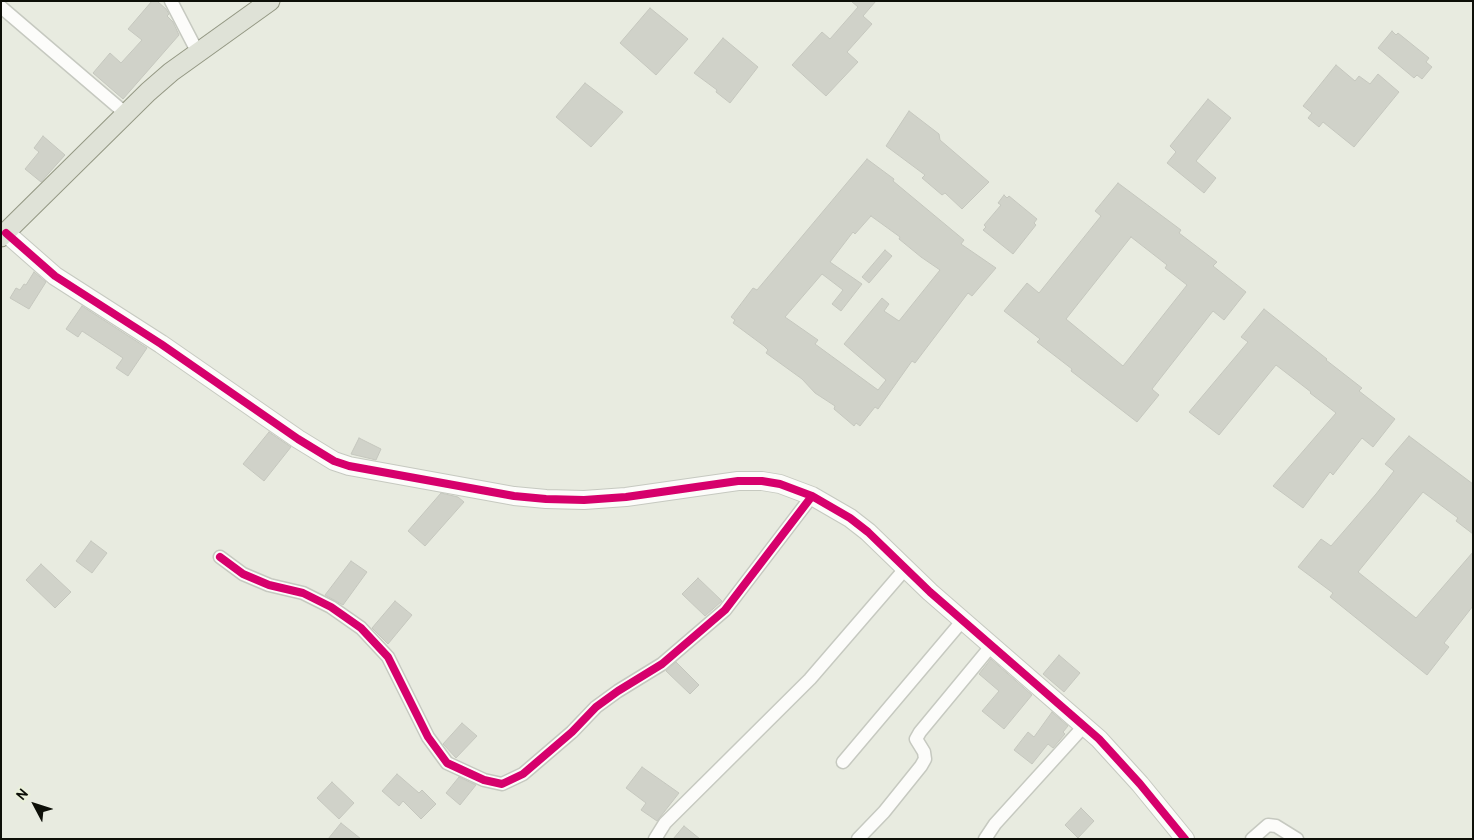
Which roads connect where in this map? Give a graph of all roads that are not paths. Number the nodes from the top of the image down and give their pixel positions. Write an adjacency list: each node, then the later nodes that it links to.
1 (172, 1): 4 (street)
2 (270, 1): 4 (main road)
3 (1, 7): 5 (street)
4 (198, 53): 5 (main road)
5 (125, 113): 6 (main road)
6 (4, 235): 7 (street)
7 (812, 496): 8 (street); 9 (street)
8 (220, 557)
9 (905, 569): 10 (street); 14 (street)
10 (963, 620): 11 (street); 13 (street)
11 (992, 645): 12 (street); 15 (street)
12 (1084, 726): 16 (street); 17 (street)
13 (843, 762)
14 (656, 839)
15 (858, 839)
16 (985, 839)
17 (1185, 839)
18 (1252, 839): 19 (street)
19 (1297, 839)

